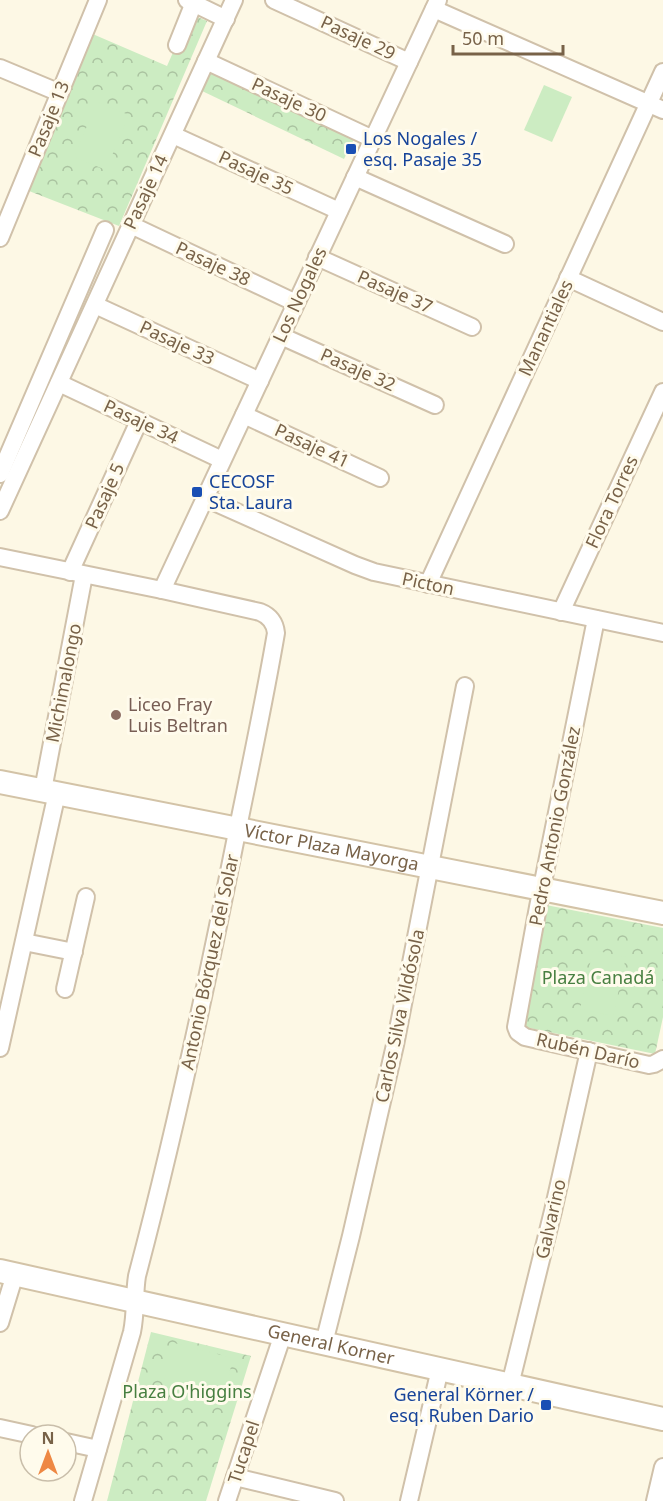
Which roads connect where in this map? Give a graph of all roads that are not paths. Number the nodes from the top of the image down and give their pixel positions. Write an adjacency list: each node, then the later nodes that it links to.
1 (98, 0): 12 (street, Pasaje 13)
2 (234, 0): 6 (street, Pasaje 14)
3 (274, 0): 9 (street, Pasaje 29)
4 (192, 1): 6 (street); 7 (street)
5 (436, 5): 9 (street, Los Nogales); 13 (street)
6 (226, 19): 8 (street, Pasaje 14)
7 (177, 45)
8 (206, 62): 14 (street, Pasaje 14); 15 (street, Pasaje 30)
9 (409, 62): 15 (street, Los Nogales)
10 (0, 68): 12 (street)
11 (663, 72): 13 (street, Manantiales)
12 (60, 93): 20 (street, Pasaje 13)
13 (656, 107): 23 (street, Manantiales)
14 (172, 135): 17 (street, Pasaje 35); 18 (street, Pasaje 14)
15 (373, 140): 16 (street, Los Nogales)
16 (355, 177): 17 (street, Los Nogales); 21 (street)
17 (339, 211): 22 (street, Los Nogales)
18 (131, 225): 24 (street, Pasaje 38); 25 (street, Pasaje 14)
19 (105, 230): 36 (street, Pasaje 14)
20 (0, 238)
21 (505, 244)
22 (317, 258): 24 (street, Los Nogales); 27 (street, Pasaje 37)
23 (568, 279): 26 (street); 42 (street, Manantiales)
24 (296, 303): 28 (street, Los Nogales)
25 (94, 305): 29 (street, Pasaje 33); 30 (street, Pasaje 14)
26 (663, 322)
27 (472, 327)
28 (281, 336): 29 (street, Los Nogales); 32 (street, Pasaje 32)
29 (260, 381): 33 (street, Los Nogales)
30 (59, 384): 34 (street, Pasaje 34); 39 (street, Pasaje 14)
31 (663, 392): 44 (street, Flora Torres)
32 (435, 405)
33 (243, 415): 35 (street, Los Nogales); 37 (street, Pasaje 41)
34 (139, 421): 35 (street, Pasaje 34); 41 (street, Pasaje 5)
35 (222, 460): 38 (street, Los Nogales)
36 (0, 474)
37 (380, 478)
38 (205, 498): 42 (street, Picton); 43 (street, Los Nogales)
39 (0, 511)
40 (1, 563): 41 (street)
41 (77, 574): 43 (street); 49 (street, Michimalongo)
42 (428, 584): 44 (street, Picton)
43 (162, 590): 50 (street, Antonio Bórquez del Solar)
44 (561, 612): 45 (street, Picton)
45 (596, 619): 46 (street, Picton); 52 (street, Pedro Antonio González)
46 (663, 633)
47 (465, 686): 51 (street, Carlos Silva Vildósola)
48 (0, 782): 49 (street, Víctor Plaza Mayorga)
49 (50, 792): 50 (street, Víctor Plaza Mayorga); 55 (street, Michimalongo)
50 (238, 828): 51 (street, Víctor Plaza Mayorga); 63 (street, Antonio Bórquez del Solar)
51 (430, 867): 52 (street, Víctor Plaza Mayorga); 66 (street, Carlos Silva Vildósola)
52 (542, 889): 54 (street, Víctor Plaza Mayorga); 58 (street, Pedro Antonio González)
53 (86, 897): 56 (street)
54 (663, 913)
55 (24, 942): 56 (street); 59 (street, Michimalongo)
56 (74, 952): 57 (street)
57 (65, 989)
58 (518, 1032): 60 (street, Rubén Darío)
59 (0, 1048)
60 (589, 1051): 61 (street, Rubén Darío); 68 (street, Galvarino)
61 (661, 1061)
62 (8, 1272): 63 (street, General Korner); 64 (street)
63 (136, 1300): 65 (street, General Korner); 73 (street, Antonio Bórquez del Solar)
64 (0, 1323)
65 (283, 1334): 66 (street, General Korner); 75 (street, Tucapel)
66 (324, 1343): 67 (street, General Korner)
67 (440, 1369): 68 (street, General Korner); 79 (street)
68 (510, 1385): 69 (street, General Korner)
69 (663, 1419)
70 (0, 1428): 71 (street)
71 (18, 1432)
72 (78, 1445): 73 (street)
73 (98, 1449): 76 (street, Antonio Bórquez del Solar)
74 (663, 1467): 80 (street)
75 (235, 1477): 77 (street, Tucapel); 78 (street)
76 (83, 1501)
77 (227, 1501)
78 (335, 1501)
79 (409, 1501)
80 (655, 1501)

